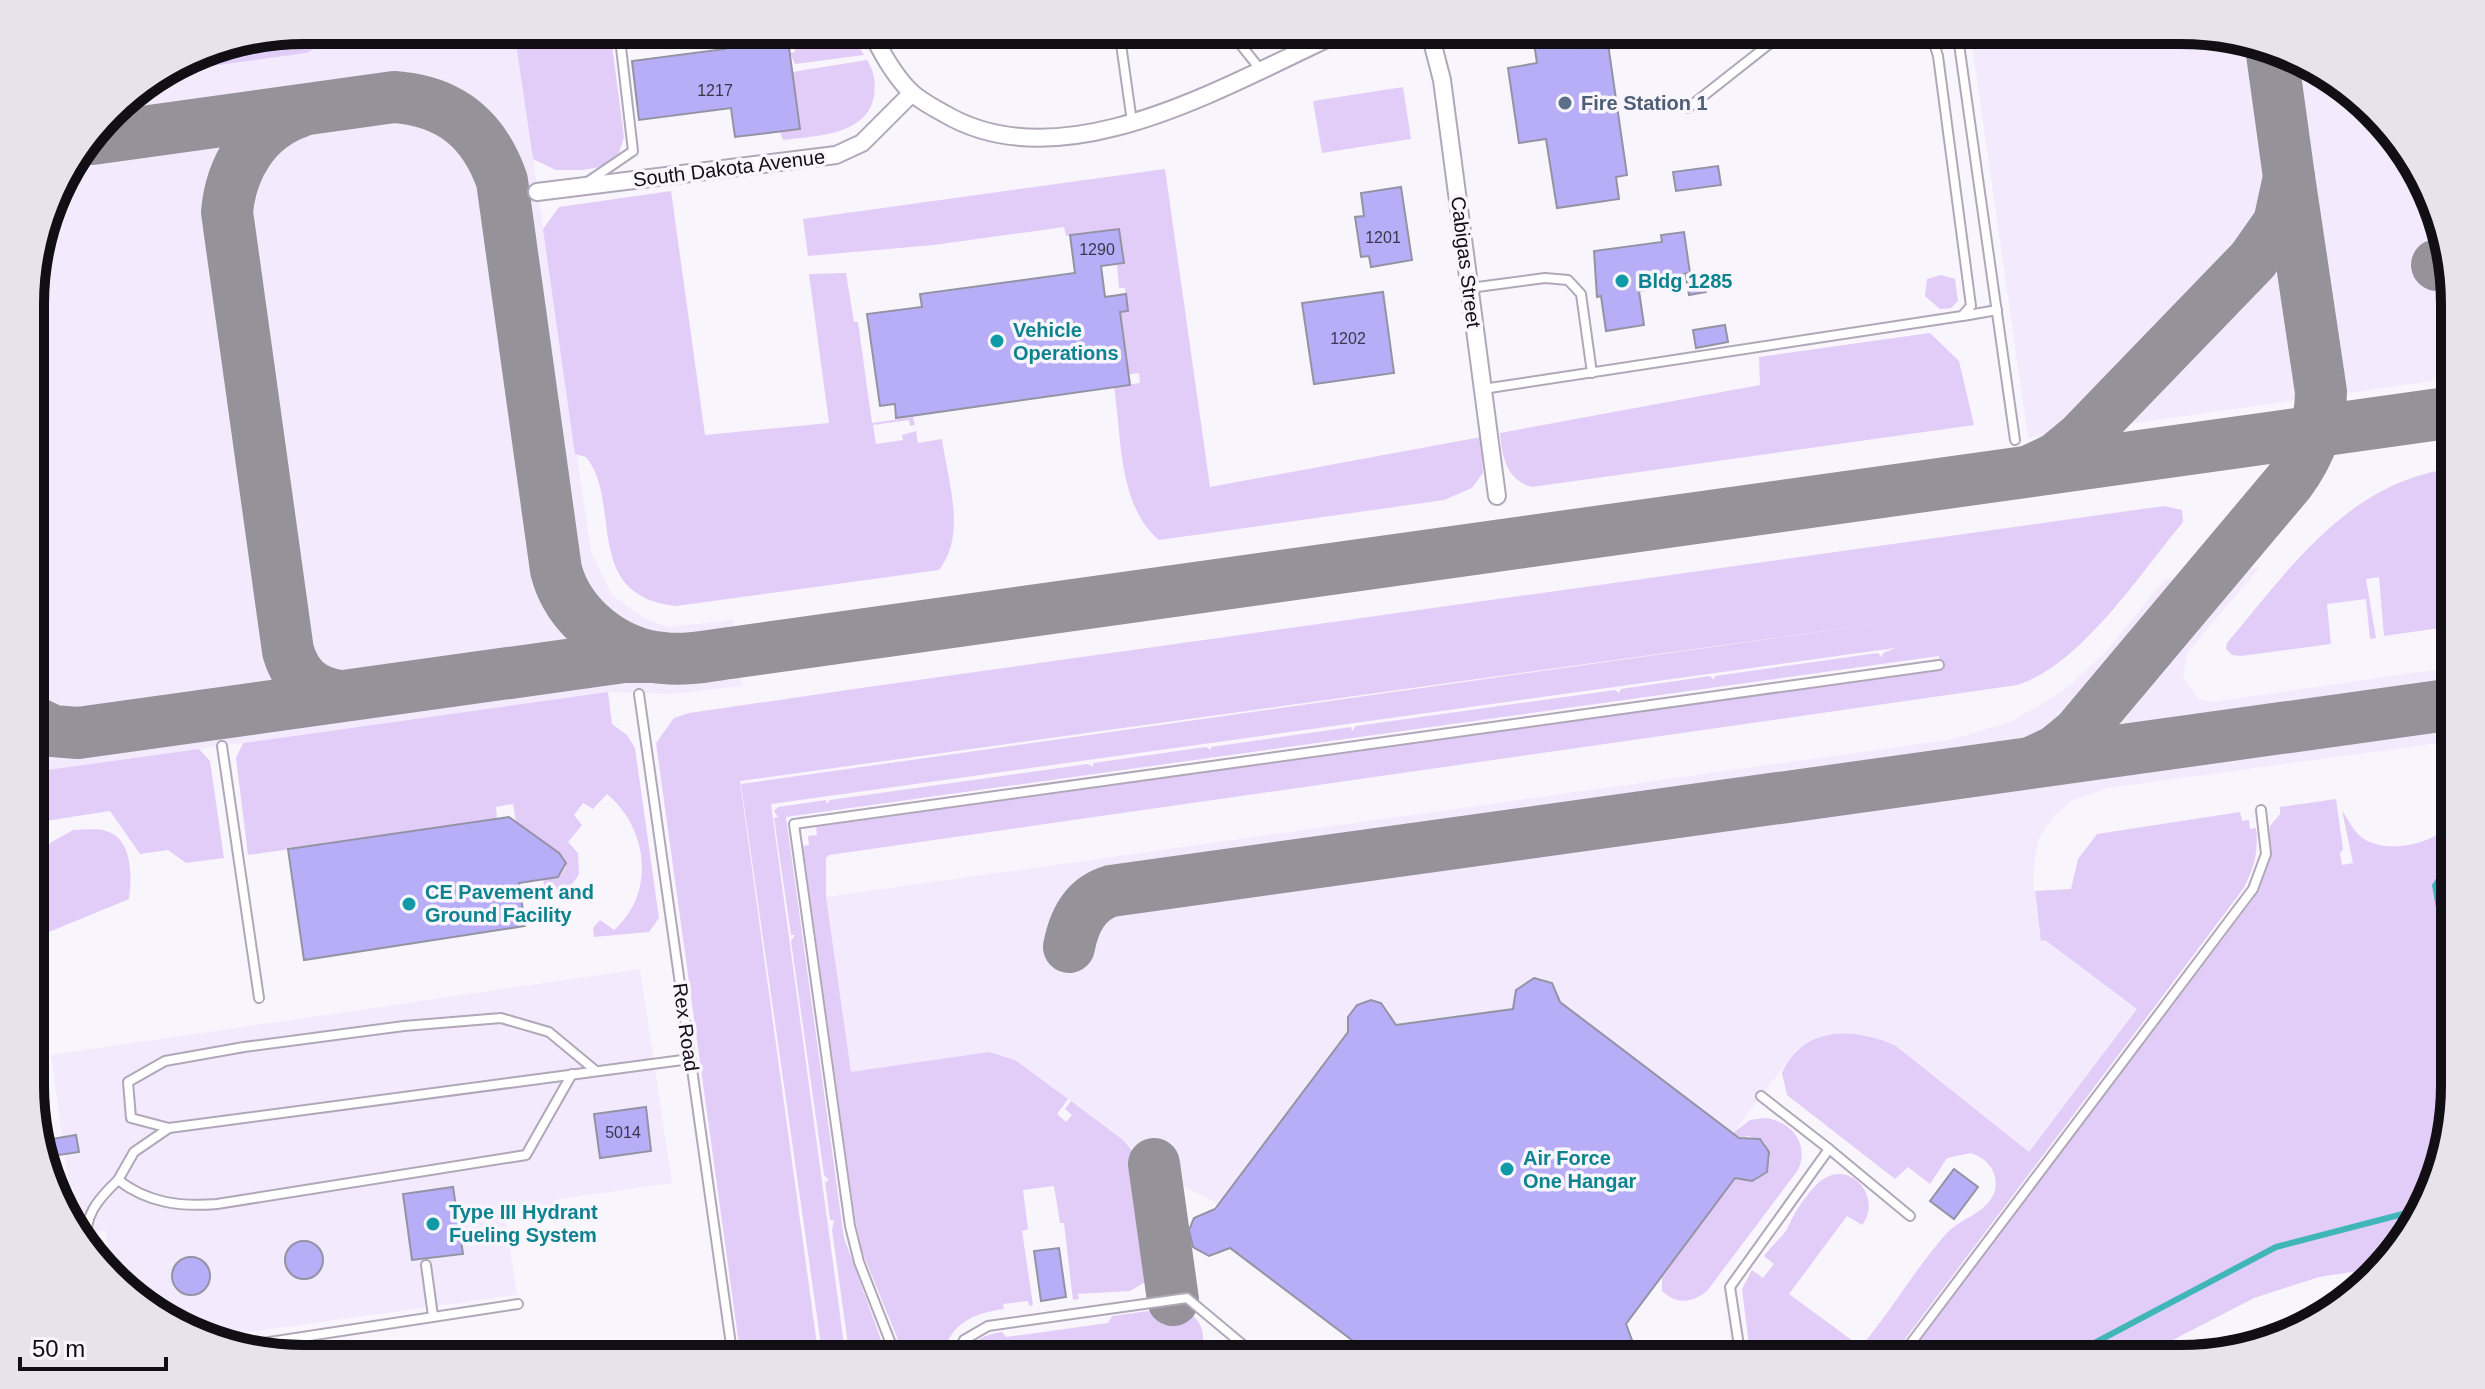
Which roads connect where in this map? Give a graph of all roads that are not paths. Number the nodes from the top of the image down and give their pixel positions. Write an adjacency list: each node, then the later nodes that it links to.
1 (1241, 44): 10 (lane)
2 (1302, 44): 10 (street)
3 (1433, 44): 16 (street, Cabigas Street)
4 (1769, 44): 12 (lane)
5 (1934, 44): 18 (lane)
6 (1959, 44): 17 (lane)
7 (621, 45): 14 (lane)
8 (877, 45): 11 (street)
9 (1121, 45): 13 (lane)
10 (1260, 69): 13 (street)
11 (912, 93): 13 (street); 14 (street, South Dakota Avenue)
12 (1688, 108)
13 (1132, 123)
14 (581, 186): 15 (street, South Dakota Avenue)
15 (537, 192)
16 (1470, 288): 19 (lane); 20 (street, Cabigas Street)
17 (1997, 310): 18 (lane); 21 (lane)
18 (1962, 316): 19 (lane)
19 (1592, 373): 20 (lane)
20 (1483, 389): 22 (street, Cabigas Street)
21 (2015, 440)
22 (1497, 496)
23 (1939, 665): 44 (lane)
24 (639, 694): 28 (lane, Rex Road)
25 (222, 746): 27 (lane)
26 (2261, 810): 42 (lane)
27 (259, 998)
28 (690, 1059): 29 (lane); 43 (lane, Rex Road)
29 (596, 1071): 30 (lane); 32 (lane)
30 (572, 1074): 32 (lane); 34 (lane)
31 (1761, 1096): 33 (lane)
32 (169, 1128): 34 (lane)
33 (1829, 1149): 35 (lane); 41 (lane)
34 (118, 1180): 36 (lane)
35 (1910, 1216)
36 (87, 1227)
37 (426, 1265): 39 (lane)
38 (518, 1304): 39 (lane)
39 (433, 1316): 40 (lane)
40 (267, 1342)
41 (1739, 1344)
42 (1910, 1344)
43 (731, 1345)
44 (891, 1345)
45 (962, 1345): 46 (lane)
46 (1243, 1345)

